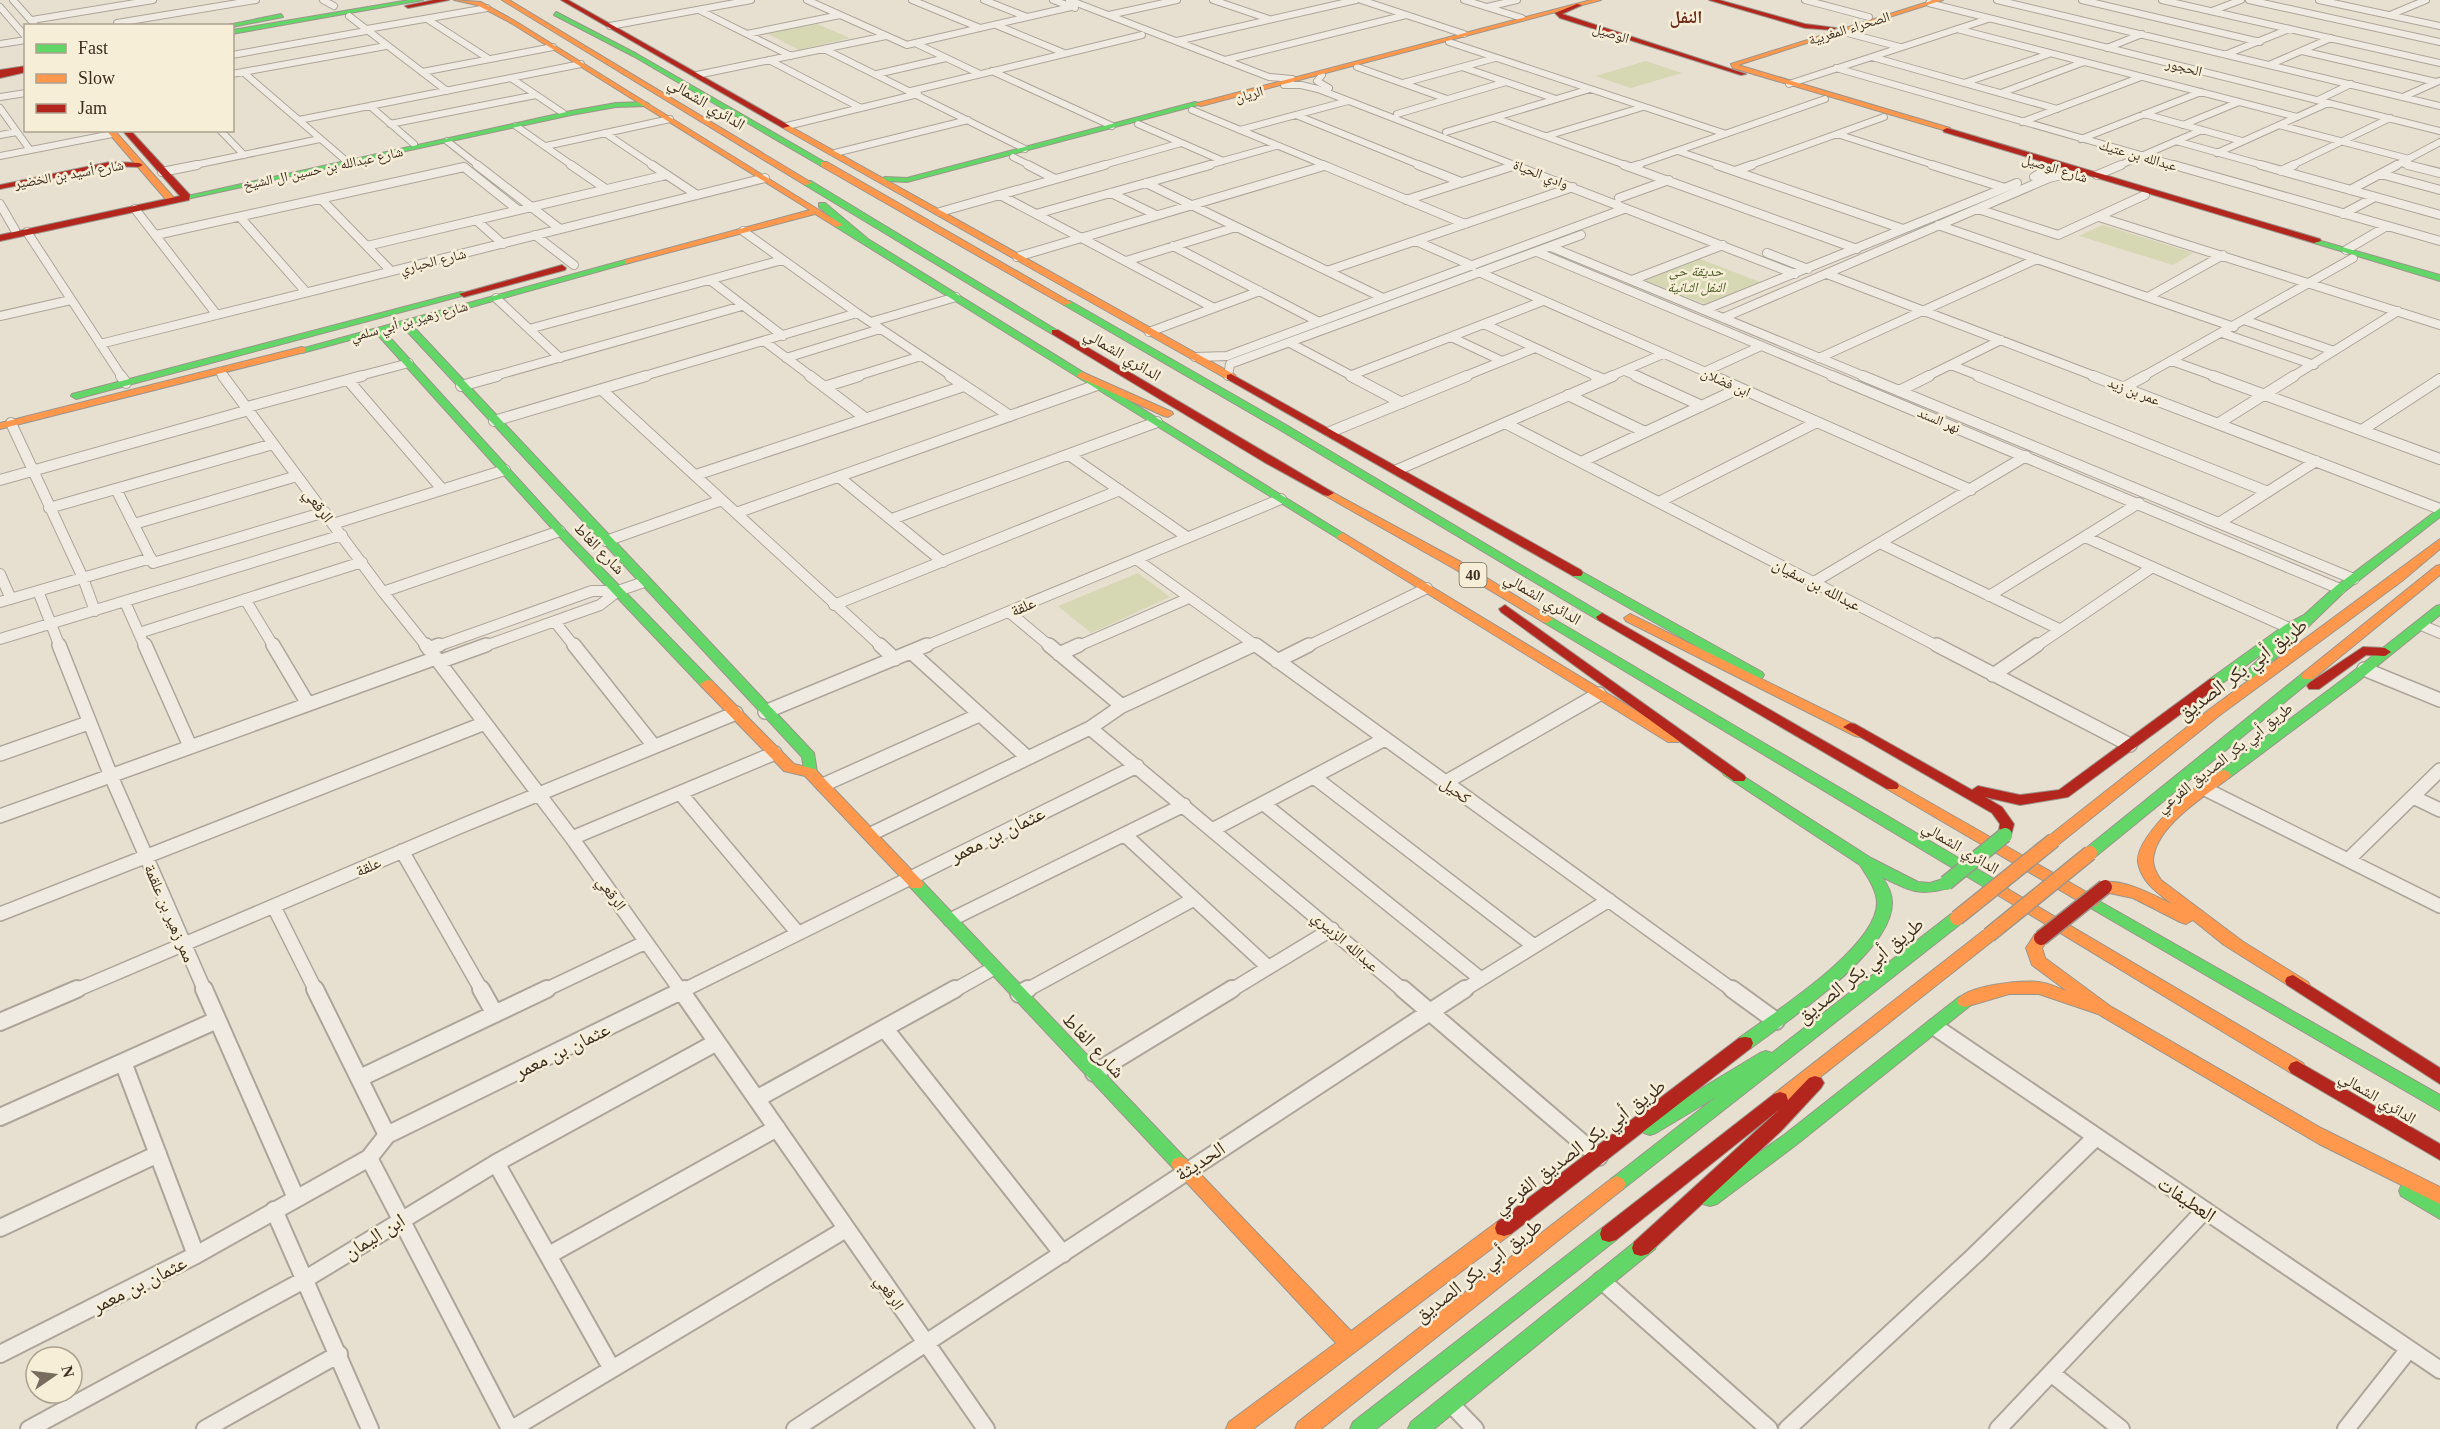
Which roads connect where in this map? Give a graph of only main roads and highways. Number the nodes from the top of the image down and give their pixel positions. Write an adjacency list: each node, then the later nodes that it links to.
1 (420, 0): 10 (main road)
2 (446, 0): 16 (main road)
3 (457, 0): 11 (main road)
4 (505, 0): 28 (main road, الدائري الشمالي / 40)
5 (564, 0): 14 (main road, الدائري الشمالي)
6 (1598, 0): 12 (main road, الريان)
7 (1712, 0): 19 (main road)
8 (1931, 1): 19 (main road, الصحراء المغربية); 24 (main road, الصحراء المغربية)
9 (328, 3): 10 (main road); 16 (main road)
10 (374, 3): 16 (main road); 20 (main road); 21 (main road)
11 (480, 4): 17 (main road)
12 (1580, 5): 15 (main road, الريان); 26 (main road, الريان)
13 (544, 7): 27 (main road, الدائري الشمالي / 40)
14 (580, 10): 27 (main road); 45 (main road, الدائري الشمالي)
15 (1564, 11): 23 (main road, الوصيل)
16 (281, 21): 18 (main road); 22 (main road)
17 (513, 22): 28 (main road); 33 (main road, الدائري الشمالي)
18 (234, 25)
19 (1819, 30): 24 (main road, الصحراء المغربية)
20 (234, 31)
21 (234, 31)
22 (234, 31)
23 (1602, 31): 25 (main road, الوصيل); 26 (main road, الريان)
24 (1787, 46): 29 (main road, الصحراء المغربية)
25 (1671, 51): 29 (main road, شارع الوصيل); 37 (main road, شارع الوصيل)
26 (1404, 52): 32 (main road, الريان); 32 (main road, الريان)
27 (635, 55): 42 (main road, الدائري الشمالي / 40)
28 (606, 61): 39 (main road, الدائري الشمالي / 40)
29 (1729, 63): 37 (main road, شارع الوصيل)
30 (24, 66): 31 (main road)
31 (0, 70)
32 (1284, 81): 45 (main road, الريان); 45 (main road, الريان)
33 (628, 94): 34 (main road, شارع عبدالله بن حسين ال الشيخ); 35 (main road, الدائري الشمالي)
34 (614, 104): 35 (main road, شارع عبدالله بن حسين ال الشيخ); 46 (main road, شارع عبدالله بن حسين ال الشيخ); 46 (main road, شارع عبدالله بن حسين ال الشيخ)
35 (647, 105): 47 (main road, الدائري الشمالي)
36 (116, 132): 38 (main road); 46 (main road)
37 (1948, 133): 53 (main road, شارع الوصيل); 53 (main road, شارع الوصيل)
38 (126, 150): 40 (main road, شارع أسيد بن الخضير); 41 (main road)
39 (765, 158): 52 (main road); 62 (main road, الدائري الشمالي / 40)
40 (107, 162): 41 (main road, شارع أسيد بن الخضير); 43 (main road, شارع أسيد بن الخضير); 44 (main road, شارع أسيد بن الخضير)
41 (139, 165): 46 (main road)
42 (848, 177): 50 (main road); 61 (main road, الدائري الشمالي / 40)
43 (0, 181)
44 (0, 186)
45 (913, 186): 50 (main road, الدائري الشمالي)
46 (177, 198): 48 (main road, شارع عبدالله بن حسين ال الشيخ); 48 (main road, شارع عبدالله بن حسين ال الشيخ)
47 (812, 208): 52 (main road, الدائري الشمالي); 56 (main road, شارع زهير بن أبي سلمي); 60 (main road, شارع زهير بن أبي سلمي)
48 (21, 231): 49 (main road, شارع عبدالله بن حسين ال الشيخ); 51 (main road, شارع عبدالله بن حسين ال الشيخ)
49 (0, 233)
50 (974, 233): 58 (main road, الدائري الشمالي)
51 (0, 238)
52 (864, 240): 59 (main road, الدائري الشمالي)
53 (2349, 254): 54 (main road, شارع الوصيل); 55 (main road, شارع الوصيل)
54 (2440, 278)
55 (2440, 284)
56 (405, 323): 57 (main road, شارع زهير بن أبي سلمي); 74 (main road, شارع الغاط)
57 (378, 330): 60 (main road, شارع زهير بن أبي سلمي); 74 (main road, شارع الغاط)
58 (1154, 335): 61 (main road); 73 (main road, الدائري الشمالي)
59 (1082, 375): 62 (main road); 76 (main road, الدائري الشمالي)
60 (4, 422)
61 (1284, 428): 65 (main road, الدائري الشمالي / 40)
62 (1268, 460): 66 (main road, الدائري الشمالي / 40)
63 (2440, 510): 69 (main road)
64 (2440, 543): 72 (main road, طريق أبي بكر الصديق)
65 (1481, 547): 73 (main road); 85 (main road, الدائري الشمالي / 40)
66 (1457, 565): 76 (main road); 87 (main road, الدائري الشمالي / 40)
67 (2440, 569): 71 (main road)
68 (2439, 614): 70 (main road, طريق أبي بكر الصديق الفرعي)
69 (2308, 618): 72 (main road); 75 (main road)
70 (2385, 652): 71 (main road); 78 (main road, طريق أبي بكر الصديق الفرعي)
71 (2269, 707): 82 (main road, bridge)
72 (2215, 712): 81 (main road, طريق أبي بكر الصديق, bridge)
73 (1860, 733): 75 (main road, الدائري الشمالي)
74 (810, 772): 92 (main road, شارع الغاط)
75 (1935, 775): 77 (main road, الدائري الشمالي, bridge)
76 (1739, 778): 77 (main road, الدائري الشمالي)
77 (1866, 862): 88 (main road, طريق أبي بكر الصديق الفرعي)
78 (2239, 946): 79 (main road); 80 (main road, bridge)
79 (2293, 981): 83 (main road); 84 (main road)
80 (2104, 1010): 86 (main road); 91 (main road)
81 (1819, 1028): 88 (main road); 94 (main road, طريق أبي بكر الصديق)
82 (1856, 1039): 91 (main road); 95 (main road)
83 (2440, 1067)
84 (2440, 1077)
85 (2440, 1104)
86 (2318, 1134): 89 (main road); 90 (main road)
87 (2440, 1153)
88 (1599, 1157): 92 (main road, طريق أبي بكر الصديق الفرعي)
89 (2440, 1196)
90 (2440, 1211)
91 (1641, 1248): 96 (main road)
92 (1350, 1344): 93 (main road, طريق أبي بكر الصديق الفرعي)
93 (1236, 1429)
94 (1305, 1429)
95 (1360, 1429)
96 (1418, 1429)

